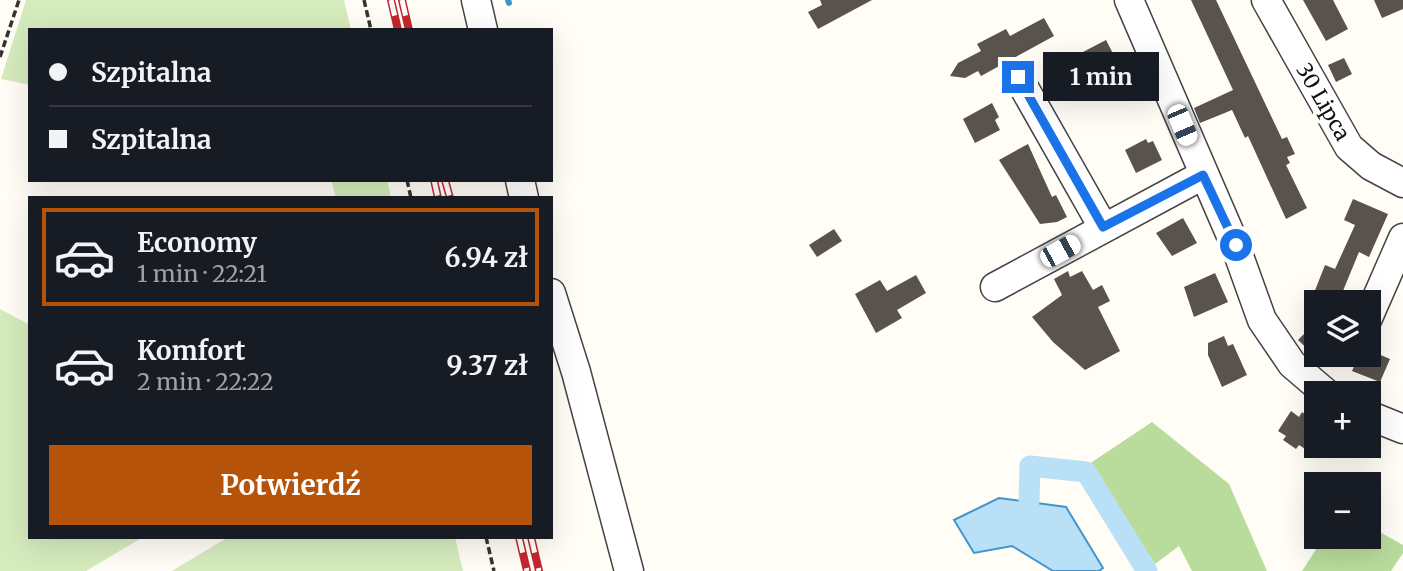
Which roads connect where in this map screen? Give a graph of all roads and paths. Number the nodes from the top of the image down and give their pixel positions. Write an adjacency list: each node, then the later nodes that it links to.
1 (19, 0): 8 (path)
2 (364, 0): 6 (path)
3 (476, 0): 7 (street)
4 (1129, 0): 10 (street)
5 (1266, 0): 11 (street, 30 Lipca)
6 (371, 28)
7 (483, 28)
8 (0, 57)
9 (1018, 77): 12 (street)
10 (1203, 175): 12 (street); 17 (street)
11 (1403, 183)
12 (1103, 227): 14 (street)
13 (1403, 238): 15 (street)
14 (995, 287)
15 (1380, 290)
16 (553, 299): 22 (street)
17 (1312, 381)
18 (1381, 420): 19 (street)
19 (1403, 429)
20 (486, 539): 21 (path)
21 (494, 571)
22 (629, 571)

